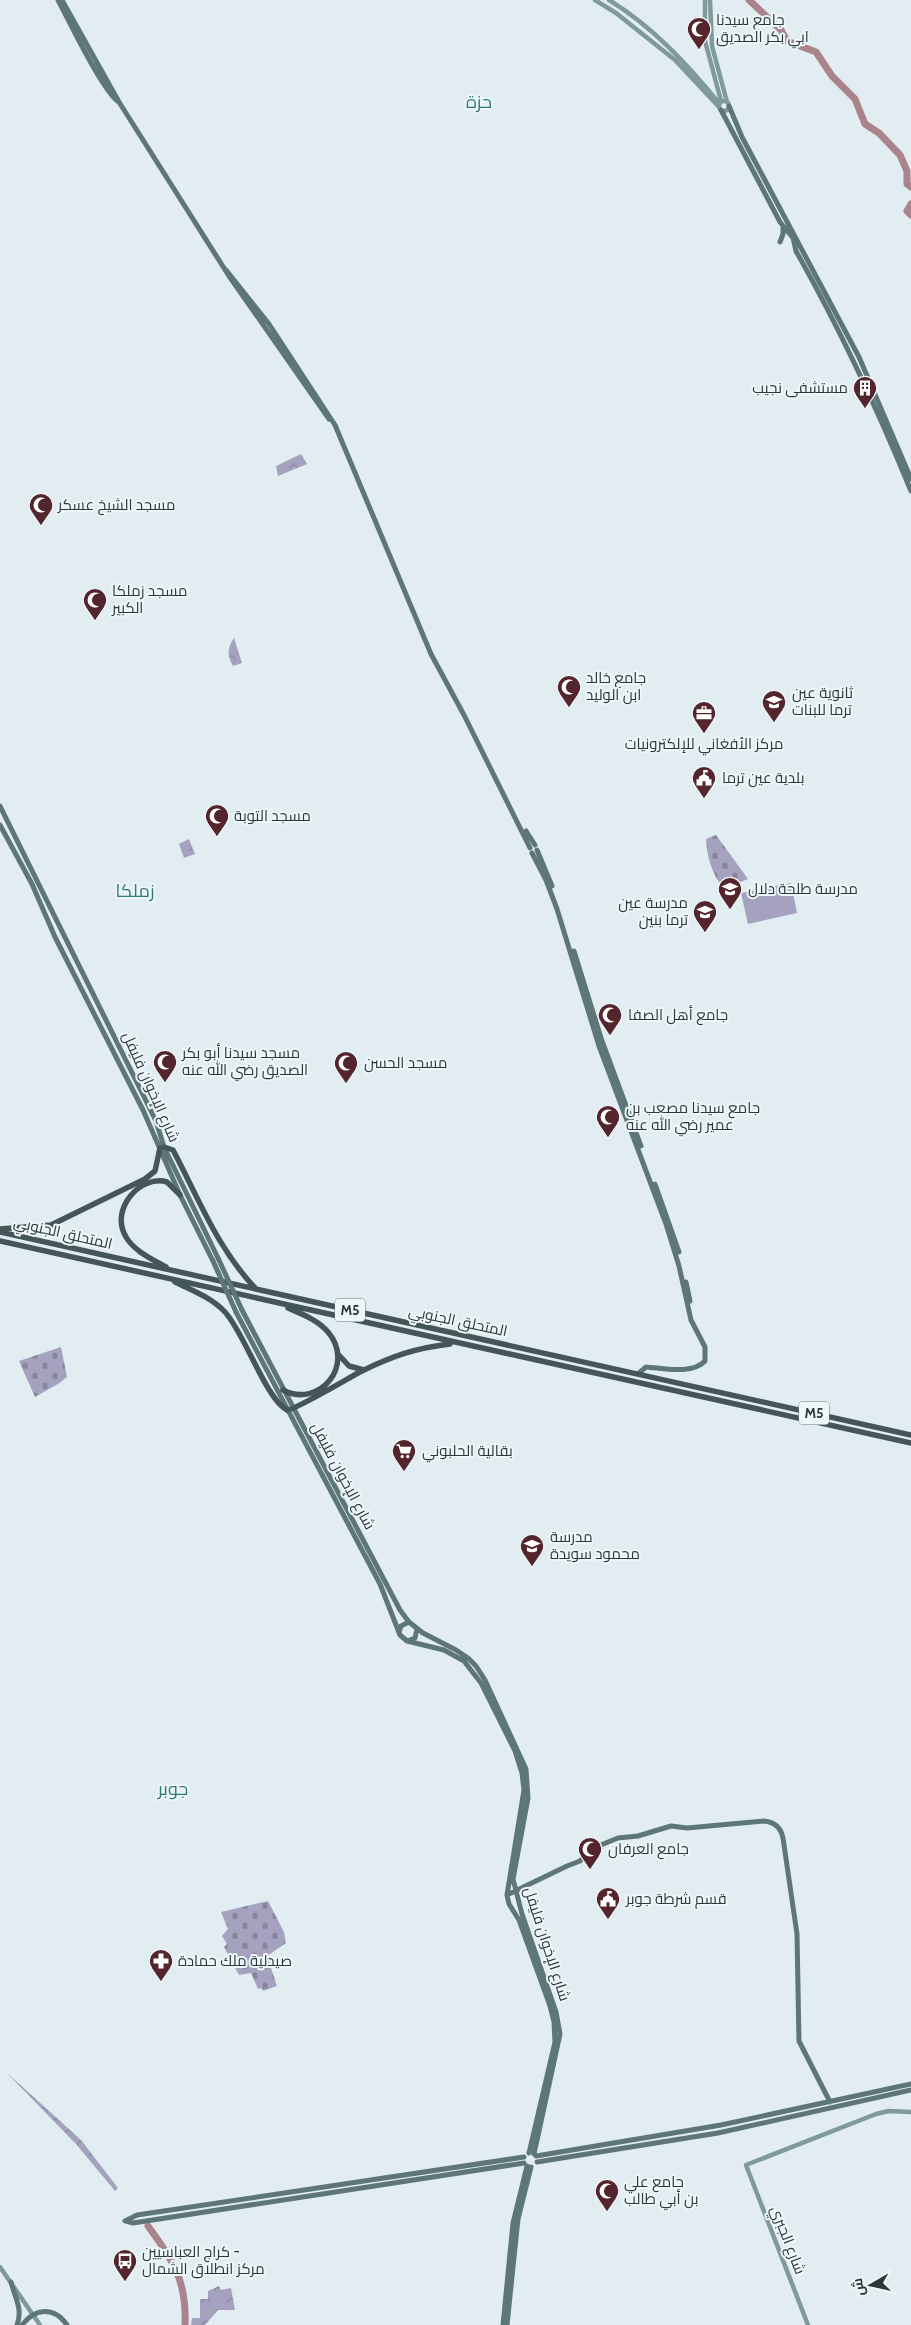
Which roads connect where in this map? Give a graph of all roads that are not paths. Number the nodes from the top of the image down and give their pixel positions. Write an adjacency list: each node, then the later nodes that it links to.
1 (58, 0): 7 (main road)
2 (62, 0): 7 (main road)
3 (595, 0): 9 (main road)
4 (608, 0): 9 (main road)
5 (705, 0): 9 (main road)
6 (710, 0): 8 (main road)
7 (73, 23): 31 (main road)
8 (728, 104): 9 (main road); 9 (main road); 12 (main road)
9 (720, 105): 10 (main road)
10 (783, 226): 11 (main road); 12 (main road)
11 (780, 242)
12 (803, 258): 13 (main road)
13 (876, 401): 14 (main road); 15 (main road)
14 (911, 479)
15 (911, 491)
16 (0, 806): 18 (main road, شارع الإخوان فليفل)
17 (0, 825): 18 (main road, شارع الإخوان فليفل)
18 (162, 1147): 19 (main road, شارع الإخوان فليفل); 20 (highway); 22 (main road, شارع الإخوان فليفل); 25 (highway)
19 (180, 1195): 22 (main road, شارع الإخوان فليفل); 23 (highway)
20 (0, 1230): 23 (highway, المتحلق الجنوبي / M5)
21 (0, 1241): 24 (highway, المتحلق الجنوبي / M5)
22 (216, 1260): 27 (main road, شارع الإخوان فليفل, bridge)
23 (172, 1270): 25 (highway, المتحلق الجنوبي / M5)
24 (164, 1277): 26 (highway, المتحلق الجنوبي / M5); 33 (highway)
25 (256, 1289): 31 (highway, المتحلق الجنوبي / M5)
26 (278, 1302): 28 (highway, المتحلق الجنوبي / M5); 29 (highway)
27 (239, 1311): 32 (main road, شارع الإخوان فليفل); 33 (main road, شارع الإخوان فليفل)
28 (454, 1343): 30 (highway); 35 (highway, المتحلق الجنوبي / M5)
29 (338, 1354): 30 (highway); 32 (highway)
30 (364, 1370): 33 (highway)
31 (639, 1373): 34 (highway, المتحلق الجنوبي / M5)
32 (283, 1390): 33 (main road, شارع الإخوان فليفل)
33 (290, 1409): 36 (main road, شارع الإخوان فليفل)
34 (911, 1435)
35 (911, 1443)
36 (393, 1604): 37 (main road, شارع الإخوان فليفل); 39 (main road, شارع الإخوان فليفل)
37 (410, 1622): 38 (main road, شارع الإخوان فليفل); 39 (main road)
38 (417, 1629): 40 (main road); 41 (main road, شارع الإخوان فليفل)
39 (399, 1632): 40 (main road, شارع الإخوان فليفل)
40 (407, 1641): 41 (main road, شارع الإخوان فليفل)
41 (505, 1727): 42 (main road, شارع الإخوان فليفل); 43 (main road, شارع الإخوان فليفل)
42 (517, 1892): 43 (main road); 44 (main road, شارع الإخوان فليفل); 49 (main road)
43 (507, 1895): 45 (main road, شارع الإخوان فليفل)
44 (520, 1905): 45 (main road); 46 (main road, شارع الإخوان فليفل)
45 (511, 1907): 46 (main road, شارع الإخوان فليفل)
46 (538, 1967): 51 (main road, شارع الإخوان فليفل)
47 (911, 2084): 49 (main road)
48 (911, 2090): 51 (main road)
49 (830, 2102): 51 (main road)
50 (911, 2112): 66 (main road, شارع الجبري)
51 (534, 2156): 52 (main road); 53 (main road)
52 (524, 2157): 53 (main road); 54 (main road)
53 (527, 2165): 55 (main road); 58 (main road)
54 (207, 2205): 55 (main road); 55 (main road)
55 (208, 2212)
56 (0, 2267): 57 (main road)
57 (10, 2282): 59 (main road); 60 (main road)
58 (508, 2286): 64 (main road); 65 (main road)
59 (32, 2314): 61 (main road); 62 (main road); 63 (main road)
60 (17, 2325)
61 (22, 2325)
62 (40, 2325)
63 (67, 2325)
64 (503, 2325)
65 (507, 2325)
66 (808, 2325)

